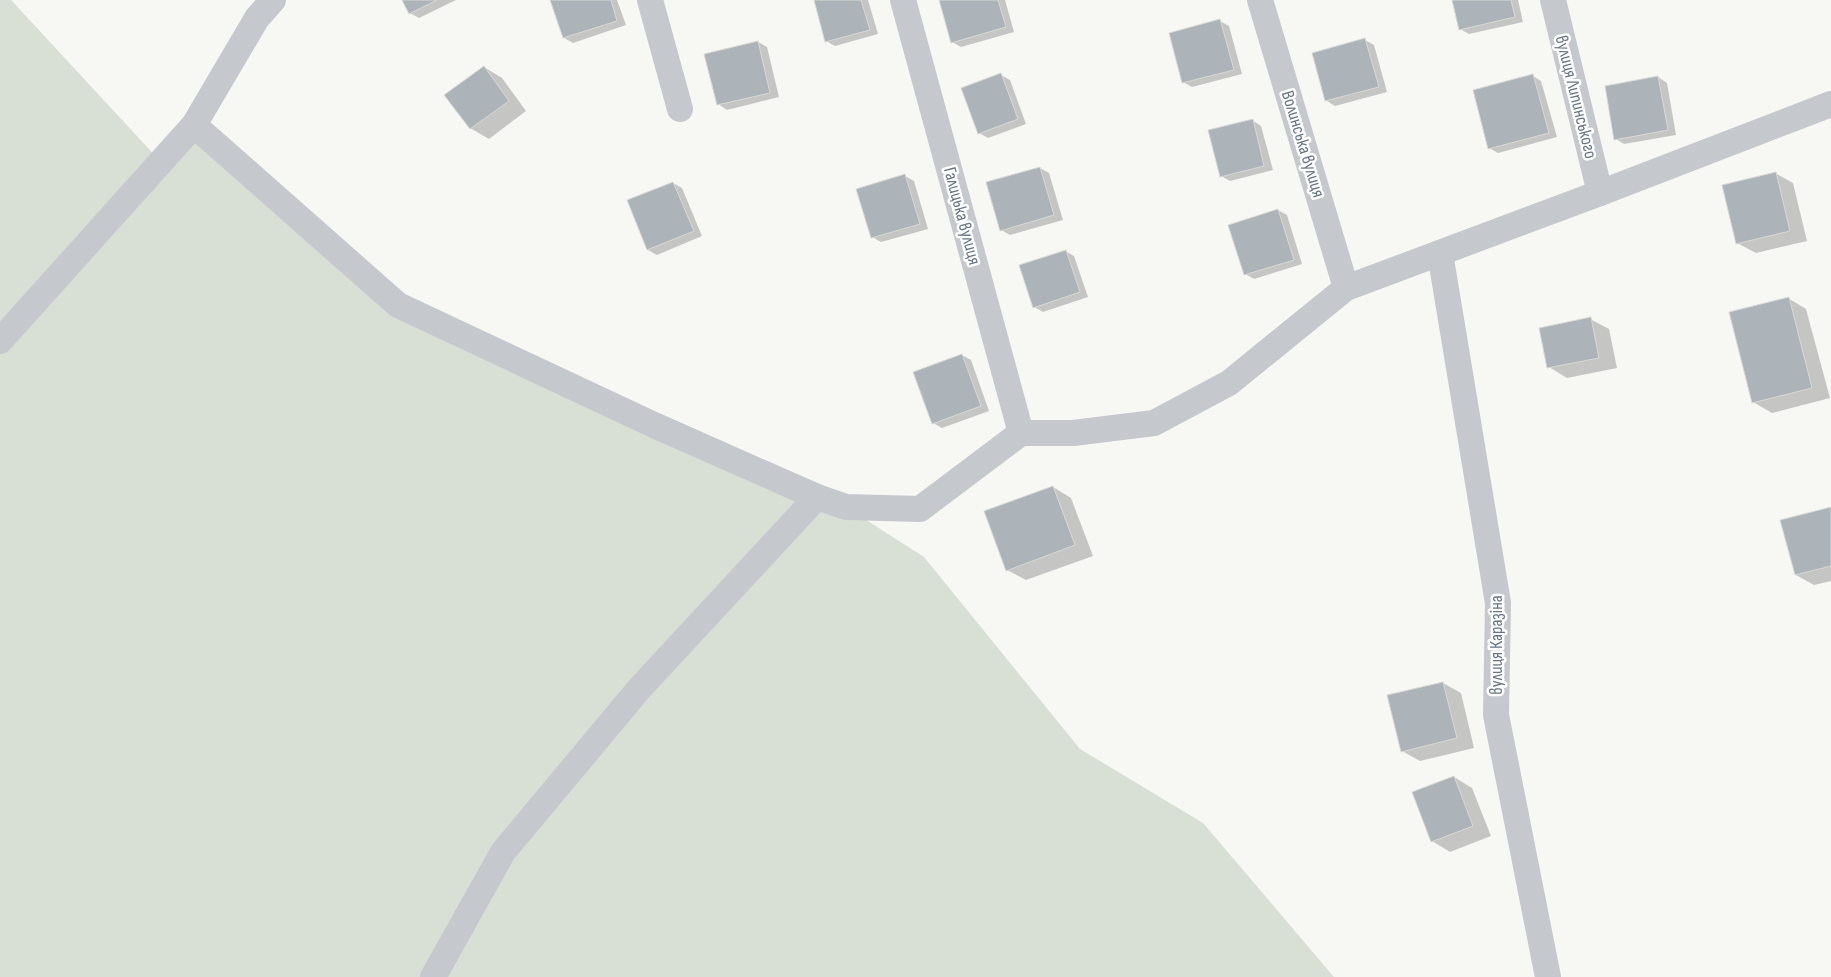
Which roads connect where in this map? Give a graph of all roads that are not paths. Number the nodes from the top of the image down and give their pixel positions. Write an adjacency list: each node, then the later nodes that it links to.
1 (273, 0): 8 (street)
2 (650, 0): 7 (street)
3 (903, 0): 13 (street, Галицька вулиця)
4 (1260, 0): 11 (street, Волинська вулиця)
5 (1553, 0): 9 (street, вулиця Липинського)
6 (1831, 104): 9 (street)
7 (680, 109)
8 (194, 125): 12 (street); 14 (street)
9 (1600, 193): 10 (street)
10 (1440, 253): 11 (street); 16 (street, вулиця Каразіна)
11 (1346, 288): 13 (street)
12 (0, 341)
13 (1021, 433): 14 (street)
14 (817, 497): 15 (street)
15 (433, 977)
16 (1548, 977)

